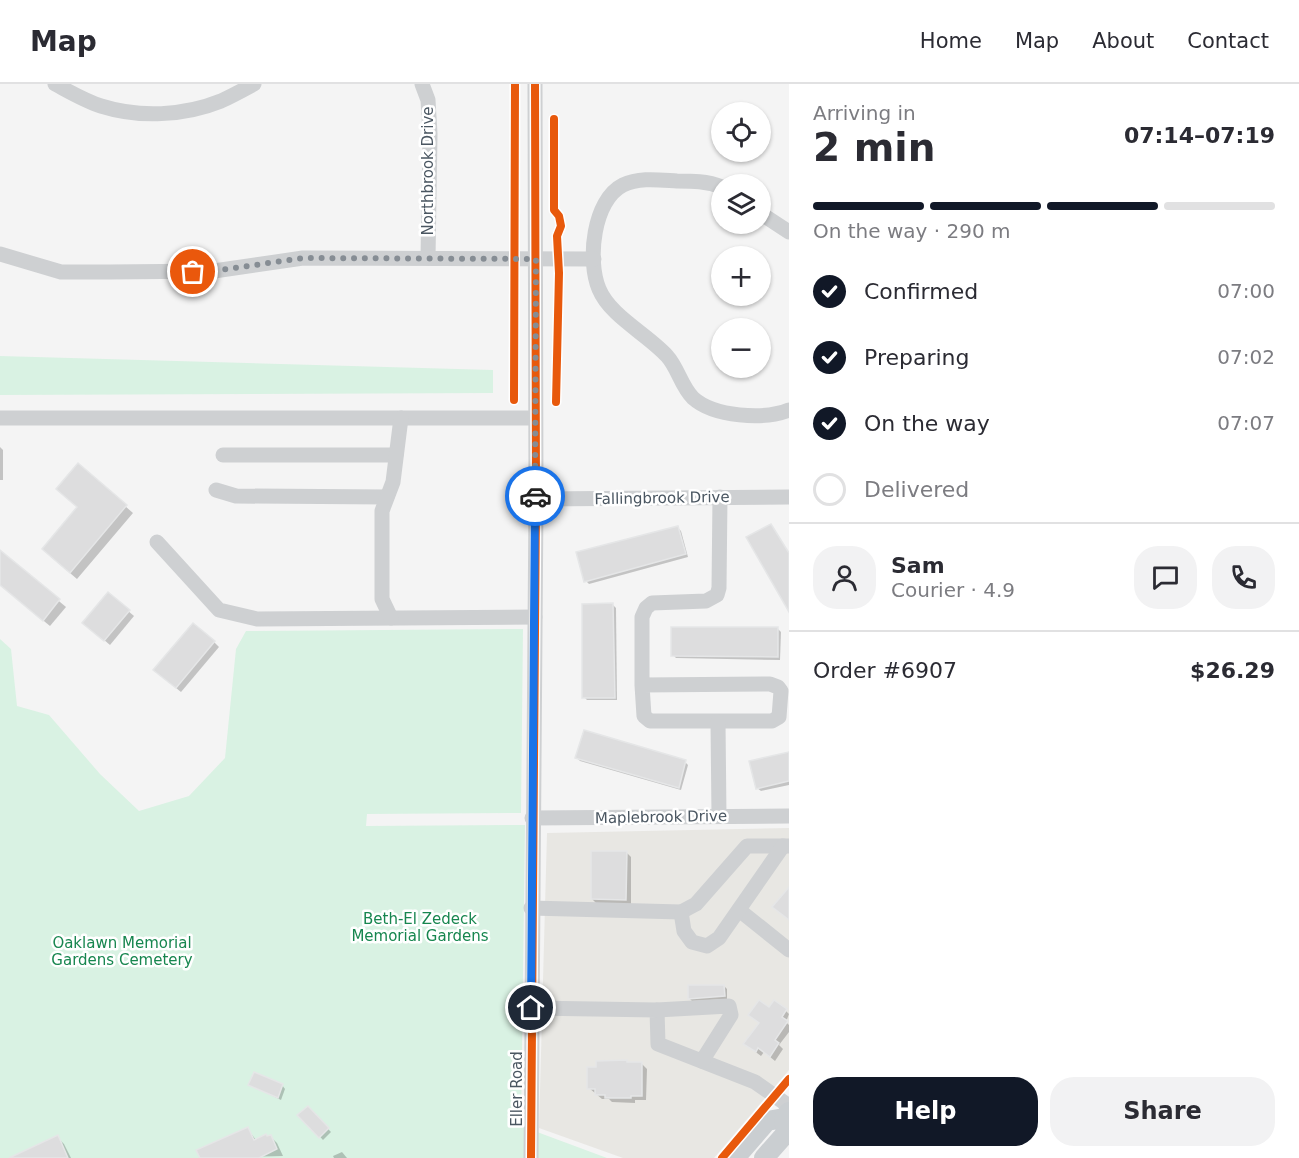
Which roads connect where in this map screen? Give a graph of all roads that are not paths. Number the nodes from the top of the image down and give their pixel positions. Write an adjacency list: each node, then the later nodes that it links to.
1 (55, 84): 2 (street)
2 (254, 84)
3 (535, 84): 10 (street, Eller Road)
4 (425, 86): 9 (street, Northbrook Drive)
5 (711, 184): 11 (street)
6 (771, 220): 7 (street)
7 (789, 232)
8 (0, 254): 9 (street)
9 (428, 258): 10 (street)
10 (536, 259): 11 (street); 15 (street, Eller Road)
11 (594, 259): 12 (street)
12 (789, 410)
13 (0, 418): 14 (street)
14 (401, 418): 15 (street); 17 (street)
15 (535, 418): 22 (street, Eller Road)
16 (223, 455): 17 (street)
17 (396, 455): 19 (street)
18 (216, 490): 19 (street)
19 (387, 497): 25 (street)
20 (720, 497): 21 (street, Fallingbrook Drive); 22 (street, Fallingbrook Drive); 26 (street)
21 (789, 497)
22 (536, 499): 24 (street, Eller Road)
23 (157, 542): 25 (street)
24 (535, 617): 25 (street); 30 (street, Eller Road)
25 (391, 618)
26 (642, 685): 27 (street); 27 (street)
27 (718, 722): 28 (street)
28 (719, 816): 29 (street, Maplebrook Drive); 30 (street, Maplebrook Drive)
29 (789, 816)
30 (532, 818): 32 (street, Eller Road)
31 (786, 846): 33 (street); 34 (street)
32 (531, 908): 34 (street); 36 (street, Eller Road)
33 (739, 910): 34 (street); 35 (street)
34 (681, 912)
35 (789, 950)
36 (531, 1008): 37 (street); 40 (street, Eller Road)
37 (657, 1010): 38 (street); 38 (street)
38 (702, 1061): 39 (street)
39 (788, 1115): 41 (main road); 42 (main road)
40 (531, 1158)
41 (735, 1158)
42 (764, 1158)

